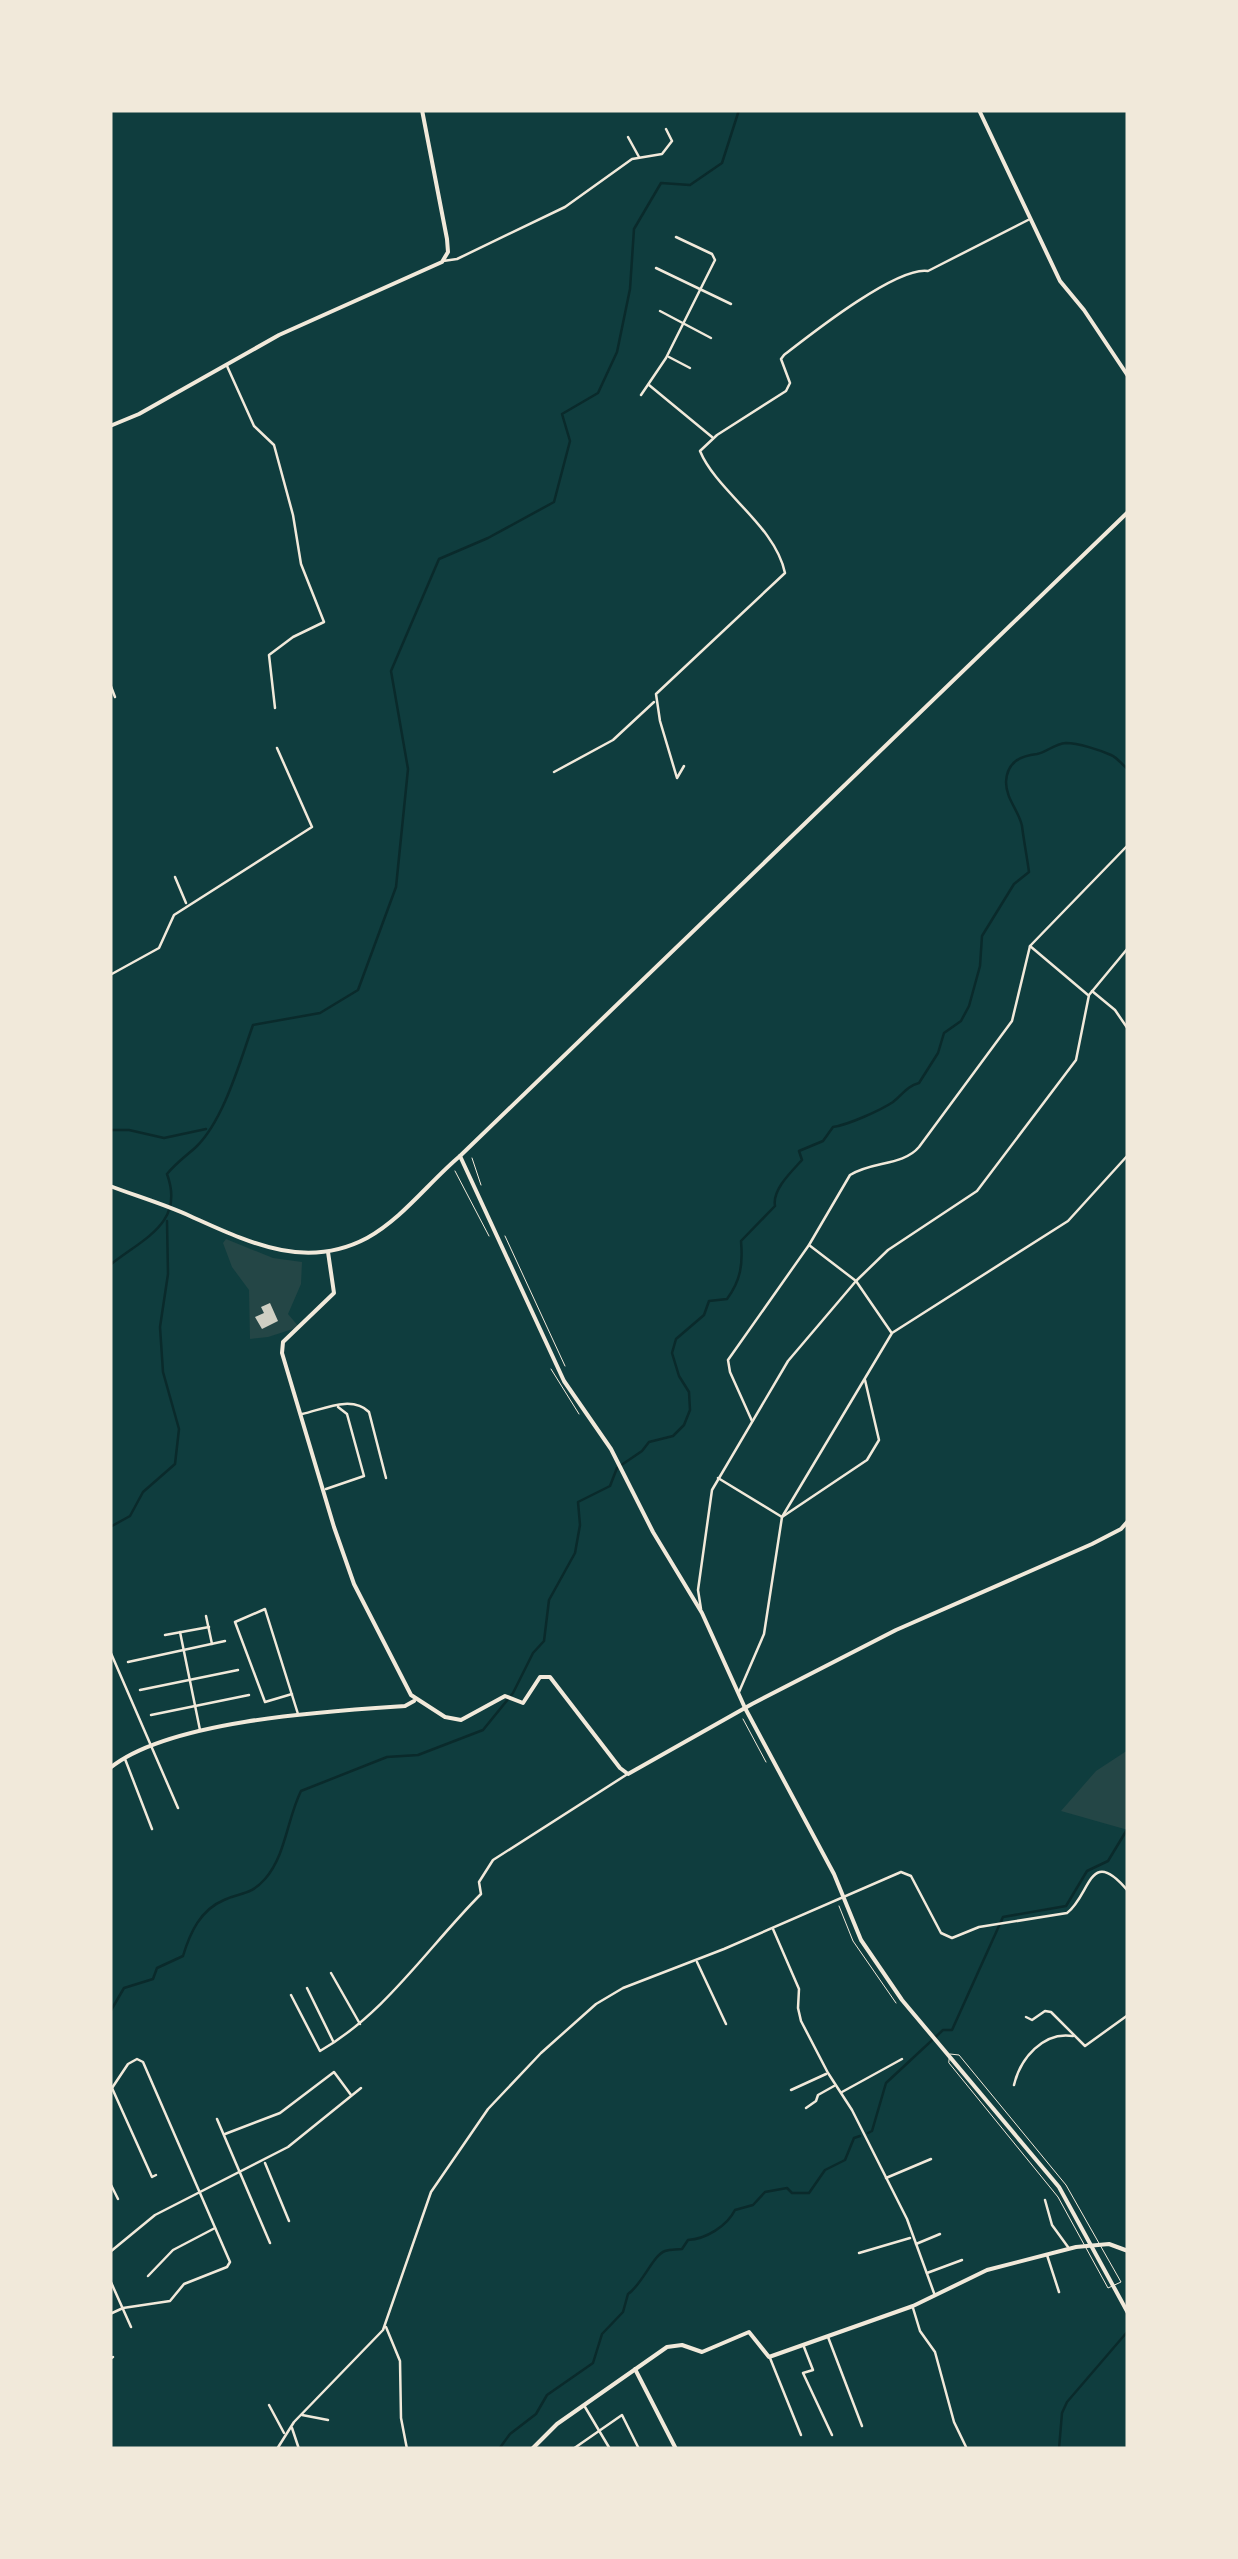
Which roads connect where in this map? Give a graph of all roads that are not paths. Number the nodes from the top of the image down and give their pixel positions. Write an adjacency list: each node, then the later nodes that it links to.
1 (422, 110): 8 (street)
2 (979, 110): 6 (street)
3 (666, 129): 5 (street)
4 (628, 137): 5 (street)
5 (640, 158): 8 (street)
6 (1028, 220): 18 (street); 22 (street)
7 (676, 237): 10 (street)
8 (442, 262): 16 (street)
9 (656, 268): 10 (street)
10 (699, 289): 11 (street); 13 (street)
11 (731, 304)
12 (660, 312): 13 (street)
13 (682, 323): 14 (street); 15 (street)
14 (711, 338)
15 (667, 356): 17 (street); 19 (street)
16 (226, 364): 21 (street); 27 (street)
17 (690, 368)
18 (1128, 376)
19 (649, 384): 20 (street); 22 (street)
20 (641, 395)
21 (110, 426)
22 (713, 438): 26 (street)
23 (1128, 512): 39 (street)
24 (110, 684): 25 (street)
25 (115, 697)
26 (655, 701): 29 (street); 30 (street)
27 (276, 708)
28 (277, 748): 33 (street)
29 (684, 766)
30 (554, 772)
31 (1128, 845): 34 (street)
32 (175, 877): 33 (street)
33 (187, 906): 36 (street)
34 (1030, 946): 37 (street); 42 (street)
35 (1128, 948): 37 (street)
36 (110, 975)
37 (1090, 993): 38 (street); 44 (street)
38 (1128, 1029)
39 (460, 1156): 43 (street); 55 (street)
40 (1128, 1156): 45 (street)
41 (110, 1186): 43 (street)
42 (809, 1245): 44 (street); 49 (street)
43 (328, 1252): 48 (street)
44 (856, 1282): 45 (street); 49 (street)
45 (892, 1333): 46 (street)
46 (865, 1379): 53 (street); 53 (street)
47 (337, 1406): 48 (street); 50 (street); 52 (street)
48 (301, 1414): 52 (street)
49 (753, 1422): 51 (street)
50 (386, 1478)
51 (718, 1478): 53 (street); 55 (street)
52 (322, 1490): 71 (street)
53 (782, 1517): 70 (street)
54 (1128, 1521): 73 (street)
55 (702, 1613): 70 (street)
56 (206, 1616): 57 (street)
57 (208, 1628): 58 (street); 61 (street)
58 (180, 1632): 59 (street); 62 (street)
59 (165, 1635)
60 (225, 1641): 61 (street)
61 (212, 1644): 62 (street)
62 (184, 1650): 64 (street); 66 (street)
63 (110, 1651): 77 (street)
64 (128, 1662)
65 (238, 1670): 66 (street)
66 (190, 1680): 67 (street); 72 (street)
67 (140, 1690)
68 (249, 1694): 72 (street)
69 (292, 1694): 69 (street); 74 (street)
70 (738, 1694): 73 (street)
71 (416, 1700): 74 (street); 80 (street)
72 (195, 1704): 75 (street); 76 (street)
73 (745, 1708): 80 (street); 84 (street)
74 (298, 1714): 76 (street)
75 (151, 1715)
76 (200, 1732): 77 (street)
77 (152, 1744): 78 (street); 81 (street)
78 (124, 1758): 79 (street); 82 (street)
79 (110, 1768)
80 (628, 1774): 92 (street)
81 (178, 1808)
82 (152, 1829)
83 (1128, 1892): 84 (street)
84 (844, 1898): 85 (street); 123 (street)
85 (772, 1928): 86 (street); 97 (street)
86 (697, 1960): 93 (street); 139 (street)
87 (331, 1973): 92 (street)
88 (307, 1988): 95 (street)
89 (291, 1994): 95 (street)
90 (1128, 2015): 94 (street)
91 (1026, 2016): 94 (street)
92 (360, 2024): 95 (street)
93 (726, 2024)
94 (1074, 2036): 99 (street)
95 (334, 2044)
96 (902, 2059): 103 (street)
97 (828, 2073): 98 (street); 102 (street)
98 (836, 2085): 103 (street); 105 (street)
99 (1014, 2085)
100 (361, 2088): 104 (street)
101 (111, 2090): 111 (street); 114 (street)
102 (791, 2090)
103 (841, 2093): 112 (street)
104 (351, 2097): 107 (street); 109 (street)
105 (806, 2108)
106 (217, 2119): 107 (street)
107 (224, 2134): 110 (street)
108 (930, 2159): 112 (street)
109 (264, 2162): 110 (street); 117 (street)
110 (240, 2173): 114 (street); 121 (street)
111 (156, 2174)
112 (885, 2178): 120 (street)
113 (110, 2183): 115 (street)
114 (200, 2192): 118 (street); 126 (street)
115 (118, 2199)
116 (1045, 2200): 124 (street)
117 (289, 2221)
118 (216, 2228): 131 (street); 136 (street)
119 (940, 2234): 122 (street)
120 (912, 2237): 122 (street); 127 (street)
121 (270, 2243)
122 (915, 2244): 130 (street)
123 (1090, 2245): 124 (street); 125 (street); 137 (street)
124 (1069, 2248): 128 (street)
125 (1128, 2251)
126 (110, 2252)
127 (858, 2253)
128 (1046, 2253): 133 (street); 134 (street)
129 (962, 2260): 130 (street)
130 (926, 2274): 134 (street)
131 (148, 2276)
132 (110, 2280): 136 (street)
133 (1059, 2292)
134 (935, 2294): 135 (street)
135 (913, 2306): 141 (street); 163 (street)
136 (123, 2308): 138 (street); 140 (street)
137 (1128, 2313)
138 (110, 2314)
139 (385, 2326): 147 (street); 158 (street)
140 (131, 2327)
141 (827, 2336): 142 (street); 150 (street)
142 (803, 2345): 143 (street); 153 (street)
143 (769, 2357): 144 (street); 152 (street)
144 (635, 2368): 146 (street); 162 (street)
145 (269, 2405): 154 (street)
146 (584, 2406): 151 (street); 159 (street)
147 (300, 2415): 148 (street); 149 (street)
148 (328, 2420)
149 (291, 2426): 154 (street); 157 (street)
150 (862, 2426)
151 (599, 2430): 155 (street); 160 (street); 161 (street)
152 (802, 2434)
153 (832, 2434)
154 (285, 2435): 156 (street)
155 (575, 2448)
156 (277, 2449)
157 (299, 2449)
158 (406, 2449)
159 (532, 2449)
160 (610, 2449)
161 (639, 2449)
162 (676, 2449)
163 (967, 2449)

